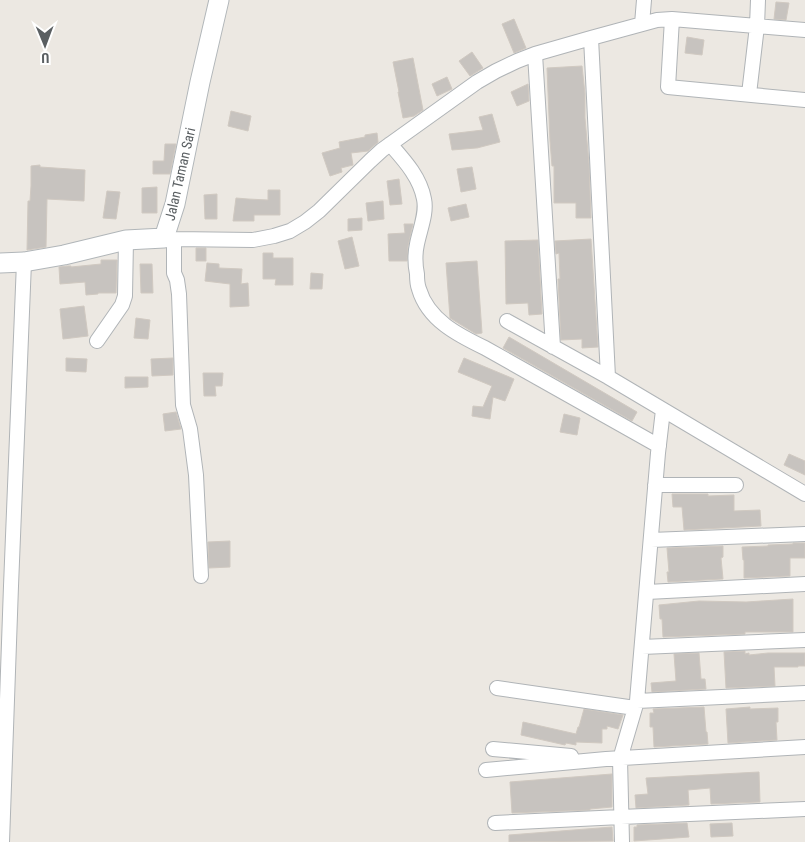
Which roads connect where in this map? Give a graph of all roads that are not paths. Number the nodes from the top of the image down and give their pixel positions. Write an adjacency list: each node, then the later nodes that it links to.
1 (219, 0): 13 (street, Jalan Taman Sari)
2 (644, 0): 5 (street)
3 (758, 0): 6 (street)
4 (672, 20): 5 (street); 6 (street); 10 (street)
5 (642, 24): 8 (street)
6 (757, 26): 7 (street); 10 (street)
7 (805, 30)
8 (591, 38): 9 (street); 20 (street)
9 (535, 54): 12 (street); 19 (street)
10 (749, 94): 11 (street)
11 (805, 100)
12 (390, 144): 13 (street); 22 (street)
13 (169, 238): 14 (street, Jalan Taman Sari); 28 (street)
14 (126, 240): 15 (street, Jalan Taman Sari); 18 (street)
15 (24, 262): 16 (street, Jalan Taman Sari); 43 (street)
16 (0, 263)
17 (507, 322): 19 (street)
18 (97, 341)
19 (552, 347): 20 (street)
20 (608, 377): 21 (street)
21 (662, 410): 22 (street); 25 (street)
22 (659, 446): 23 (street)
23 (655, 485): 24 (street); 27 (street)
24 (736, 485)
25 (805, 494)
26 (805, 534): 27 (street)
27 (651, 540): 30 (street)
28 (201, 576)
29 (805, 584): 30 (street)
30 (647, 592): 32 (street)
31 (805, 640): 32 (street)
32 (642, 647): 35 (street)
33 (497, 688): 35 (street)
34 (805, 694): 35 (street)
35 (636, 705): 38 (street)
36 (805, 747): 38 (street)
37 (493, 749): 38 (street)
38 (613, 759): 39 (street); 41 (street)
39 (486, 770)
40 (805, 809): 41 (street)
41 (621, 817): 42 (street); 44 (street)
42 (495, 823)
43 (2, 842)
44 (622, 842)

